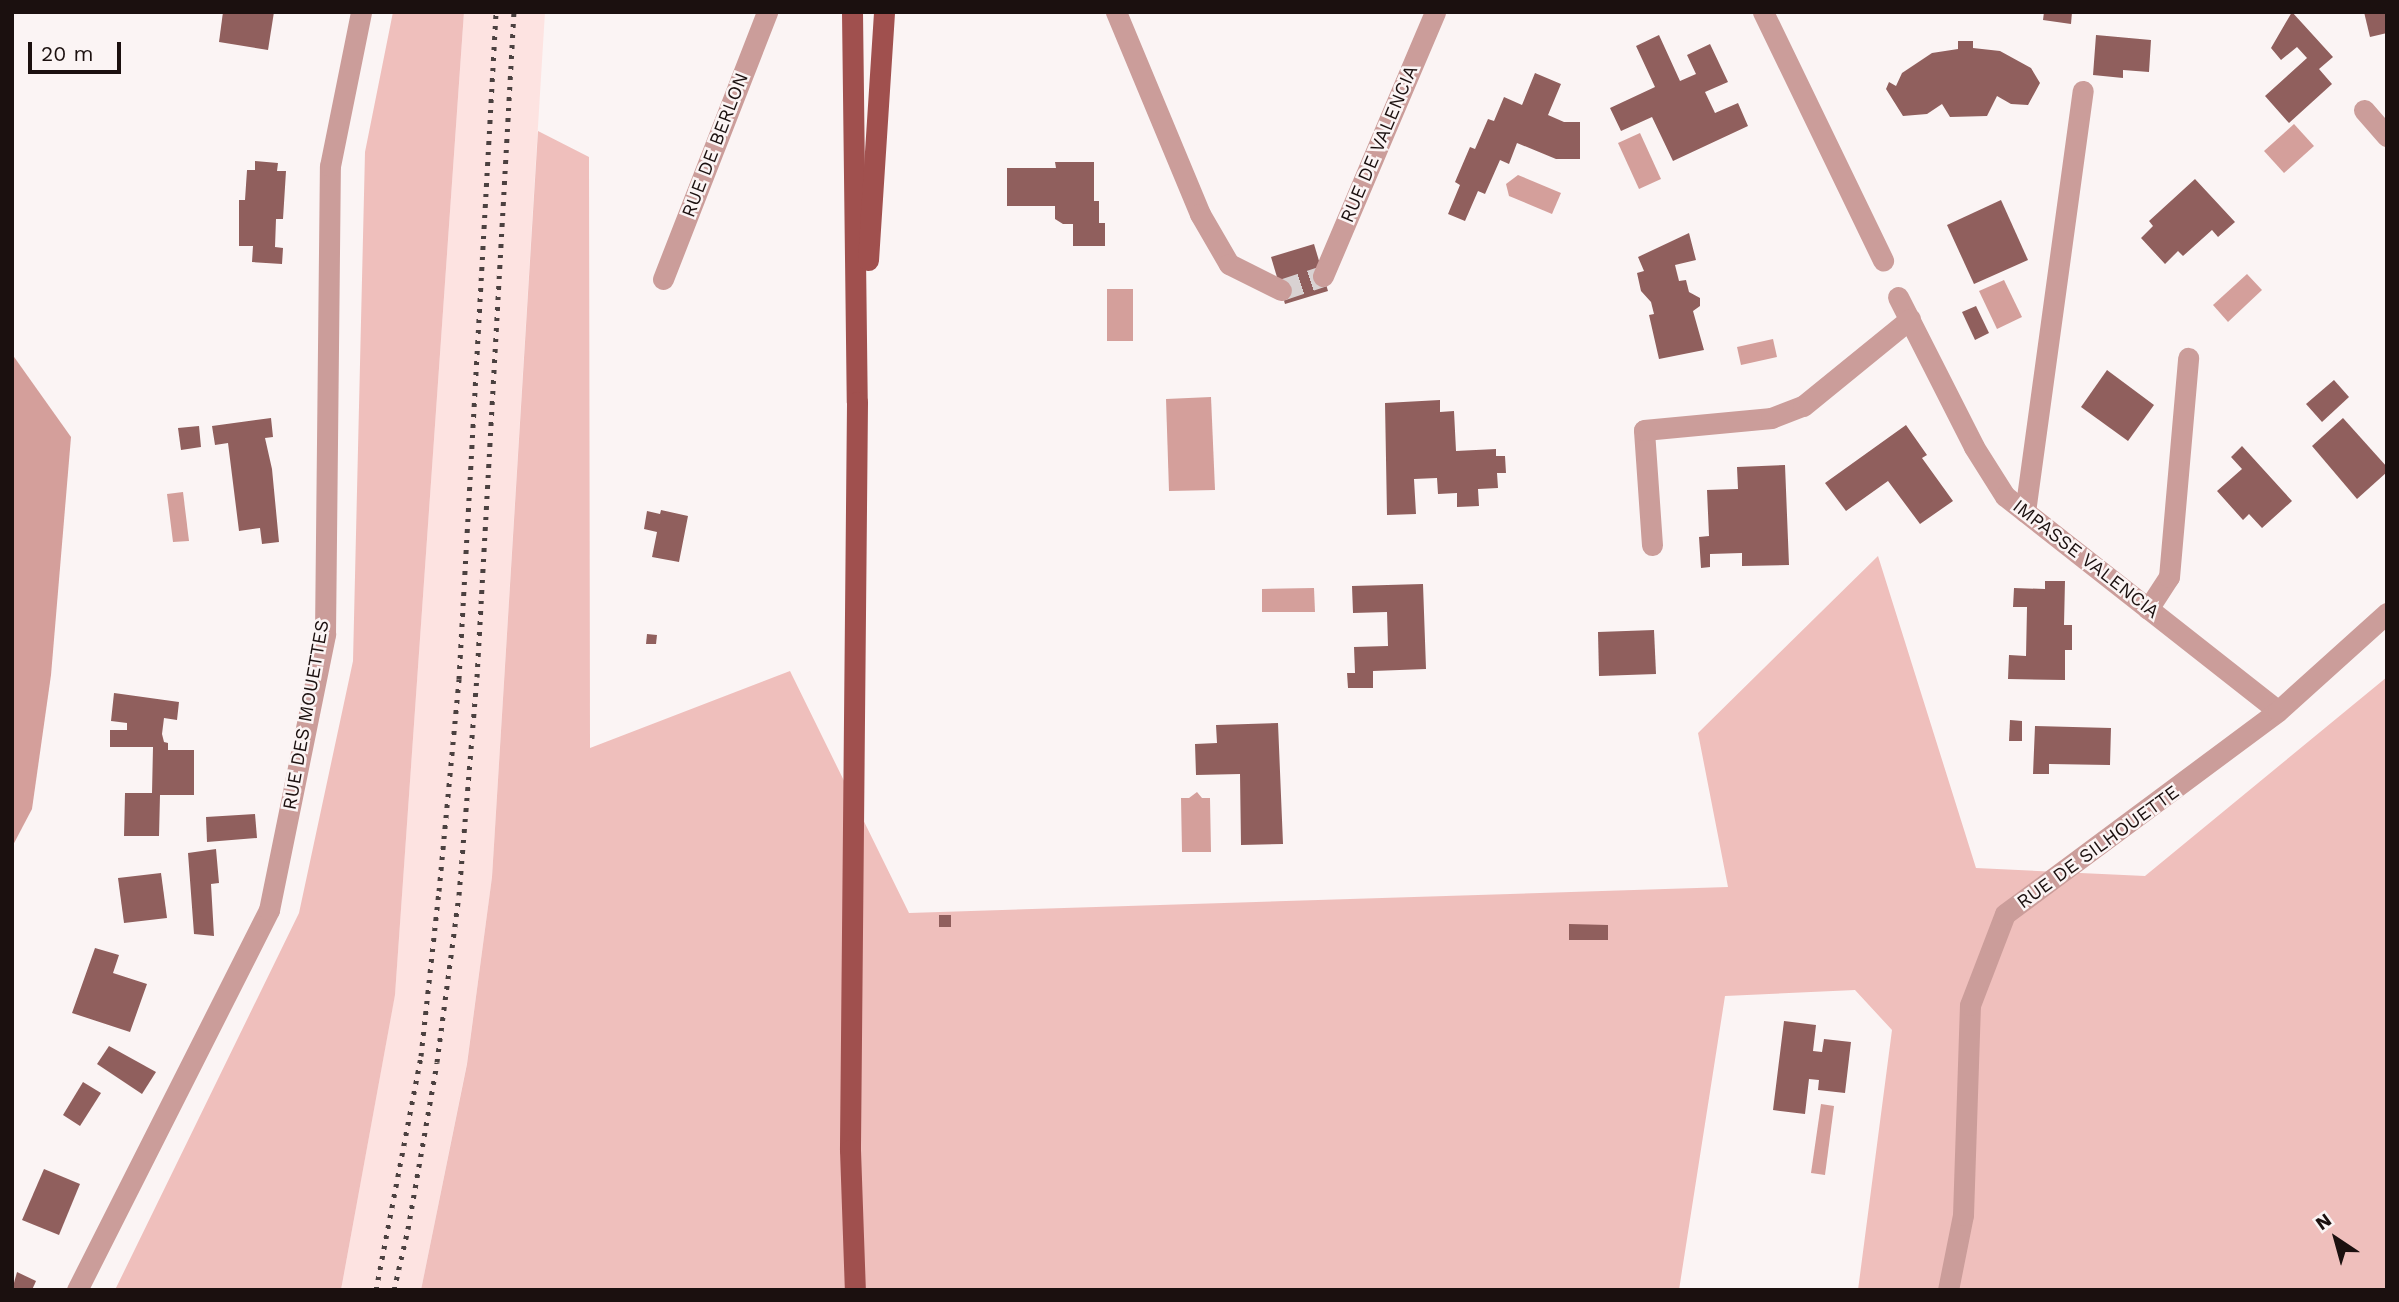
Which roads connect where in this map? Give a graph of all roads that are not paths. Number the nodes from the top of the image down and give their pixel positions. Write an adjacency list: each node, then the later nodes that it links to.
1 (361, 12): 24 (street, RUE DES MOUETTES)
2 (767, 12): 13 (street, RUE DE BERLON)
3 (851, 12): 18 (main road)
4 (884, 12): 18 (main road)
5 (1116, 12): 14 (street)
6 (1436, 12): 12 (street, RUE DE VALENCIA)
7 (1763, 12): 11 (street)
8 (2082, 91): 19 (street)
9 (2364, 110): 10 (street)
10 (2387, 136)
11 (1883, 260)
12 (1324, 276)
13 (663, 279)
14 (1281, 290)
15 (1898, 297): 16 (street, IMPASSE VALENCIA)
16 (1910, 318): 19 (street, IMPASSE VALENCIA); 20 (street)
17 (2188, 358): 21 (street)
18 (857, 402): 25 (main road)
19 (2025, 512): 21 (street, IMPASSE VALENCIA)
20 (1652, 545)
21 (2148, 609): 23 (street, IMPASSE VALENCIA)
22 (2387, 613): 23 (street, RUE DE SILHOUETTE)
23 (2278, 711): 26 (street, RUE DE SILHOUETTE)
24 (77, 1290)
25 (855, 1290)
26 (1948, 1290)

